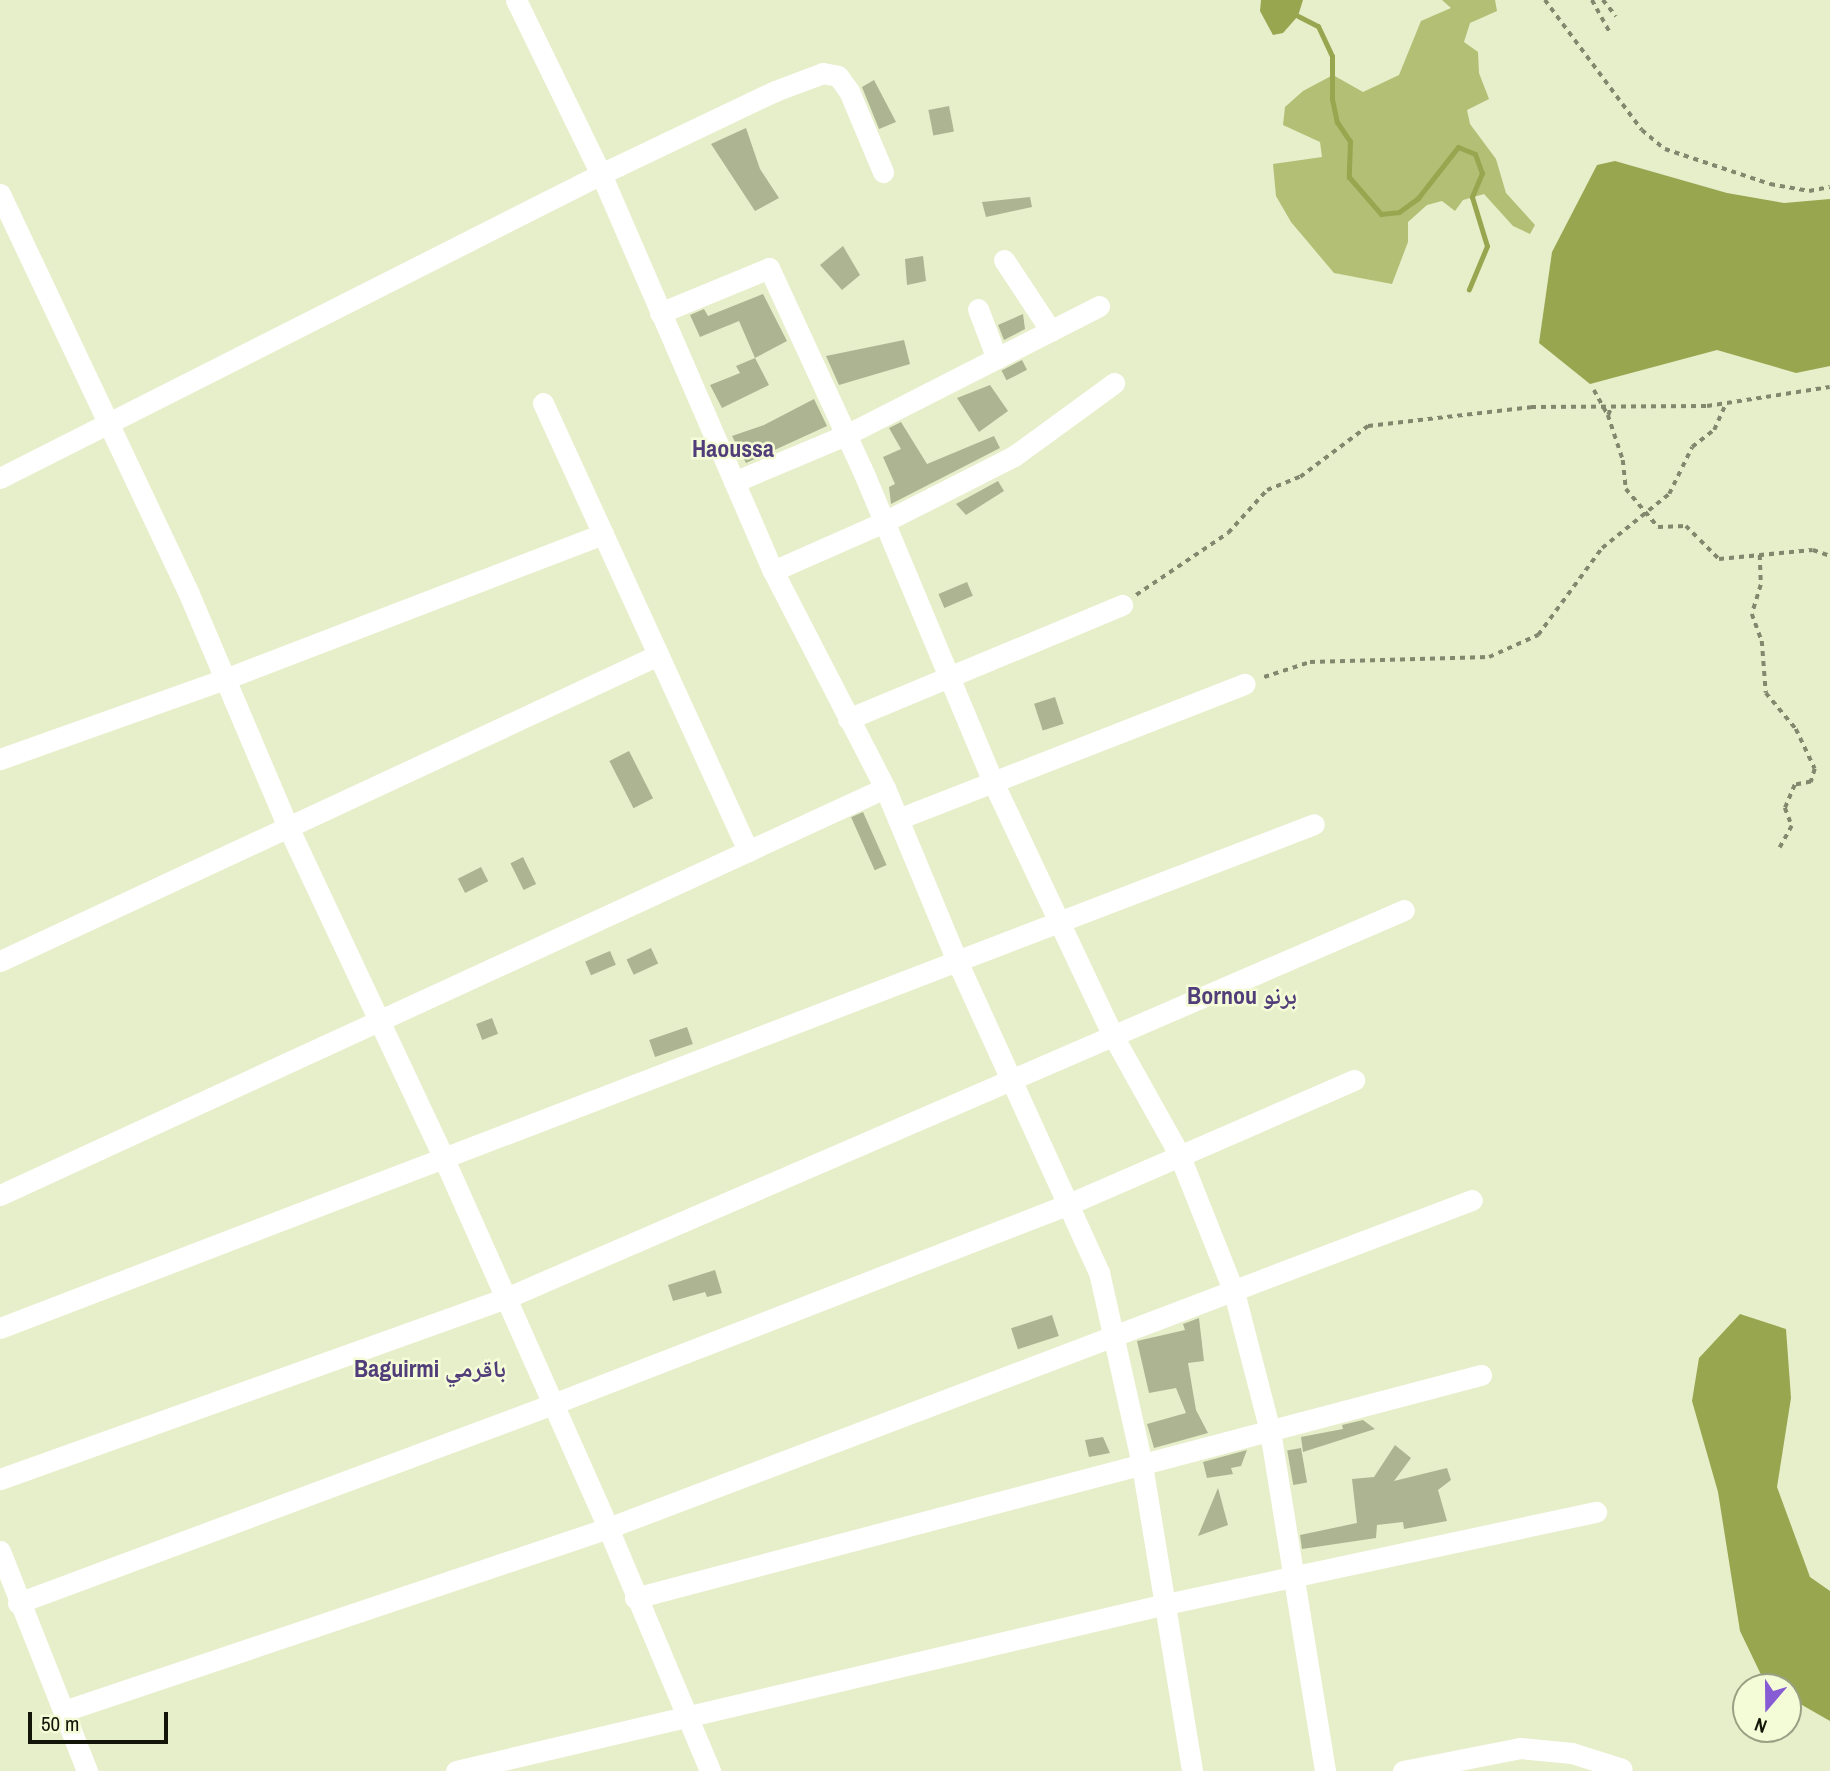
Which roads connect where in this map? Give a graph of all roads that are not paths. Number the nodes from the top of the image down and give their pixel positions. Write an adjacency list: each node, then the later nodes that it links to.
1 (516, 0): 3 (street)
2 (883, 172): 3 (street)
3 (601, 174): 8 (street); 13 (street)
4 (0, 194): 13 (street)
5 (1004, 260): 9 (street)
6 (1099, 306): 9 (street)
7 (978, 309): 10 (street)
8 (660, 313): 14 (street); 16 (street)
9 (1051, 331): 10 (street)
10 (997, 359): 14 (street)
11 (1114, 383): 17 (street)
12 (543, 404): 18 (street)
13 (108, 426): 15 (street); 23 (street)
14 (846, 435): 16 (street); 17 (street)
15 (0, 478)
16 (734, 482): 19 (street)
17 (884, 522): 19 (street); 22 (street)
18 (603, 534): 21 (street); 23 (street)
19 (773, 571): 25 (street)
20 (1122, 605): 22 (street)
21 (659, 655): 31 (street); 32 (street)
22 (950, 678): 25 (street); 27 (street)
23 (225, 679): 26 (street); 31 (street)
24 (1245, 684): 27 (street)
25 (848, 719): 28 (street)
26 (0, 759)
27 (993, 782): 29 (street); 34 (street)
28 (884, 788): 29 (street); 32 (street)
29 (898, 819): 36 (street)
30 (1314, 824): 34 (street)
31 (288, 827): 35 (street); 37 (street)
32 (748, 851): 37 (street)
33 (1404, 910): 38 (street)
34 (1059, 922): 36 (street); 38 (street)
35 (0, 961)
36 (957, 961): 39 (street); 42 (street)
37 (379, 1020): 42 (street); 43 (street)
38 (1112, 1034): 39 (street); 41 (street)
39 (1014, 1079): 45 (street); 47 (street)
40 (1354, 1080): 41 (street)
41 (1179, 1154): 45 (street); 46 (street)
42 (444, 1159): 47 (street); 48 (street)
43 (0, 1195)
44 (1472, 1200): 46 (street)
45 (1069, 1204): 49 (street); 51 (street)
46 (1234, 1293): 49 (street); 52 (street)
47 (506, 1298): 51 (street); 54 (street)
48 (0, 1328)
49 (1114, 1337): 53 (street); 56 (street)
50 (1481, 1376): 52 (street)
51 (553, 1404): 56 (street); 60 (street)
52 (1270, 1430): 53 (street); 58 (street)
53 (1142, 1465): 59 (street); 61 (street)
54 (0, 1479)
55 (1596, 1512): 58 (street)
56 (608, 1528): 59 (street); 62 (street)
57 (0, 1551): 60 (street)
58 (1294, 1575): 61 (street); 69 (street)
59 (635, 1598): 63 (street)
60 (18, 1603): 62 (street)
61 (1166, 1604): 63 (street); 68 (street)
62 (64, 1712): 65 (street)
63 (686, 1717): 66 (street); 67 (street)
64 (1622, 1769): 70 (street)
65 (87, 1771)
66 (456, 1771)
67 (710, 1771)
68 (1192, 1771)
69 (1325, 1771)
70 (1403, 1771)

